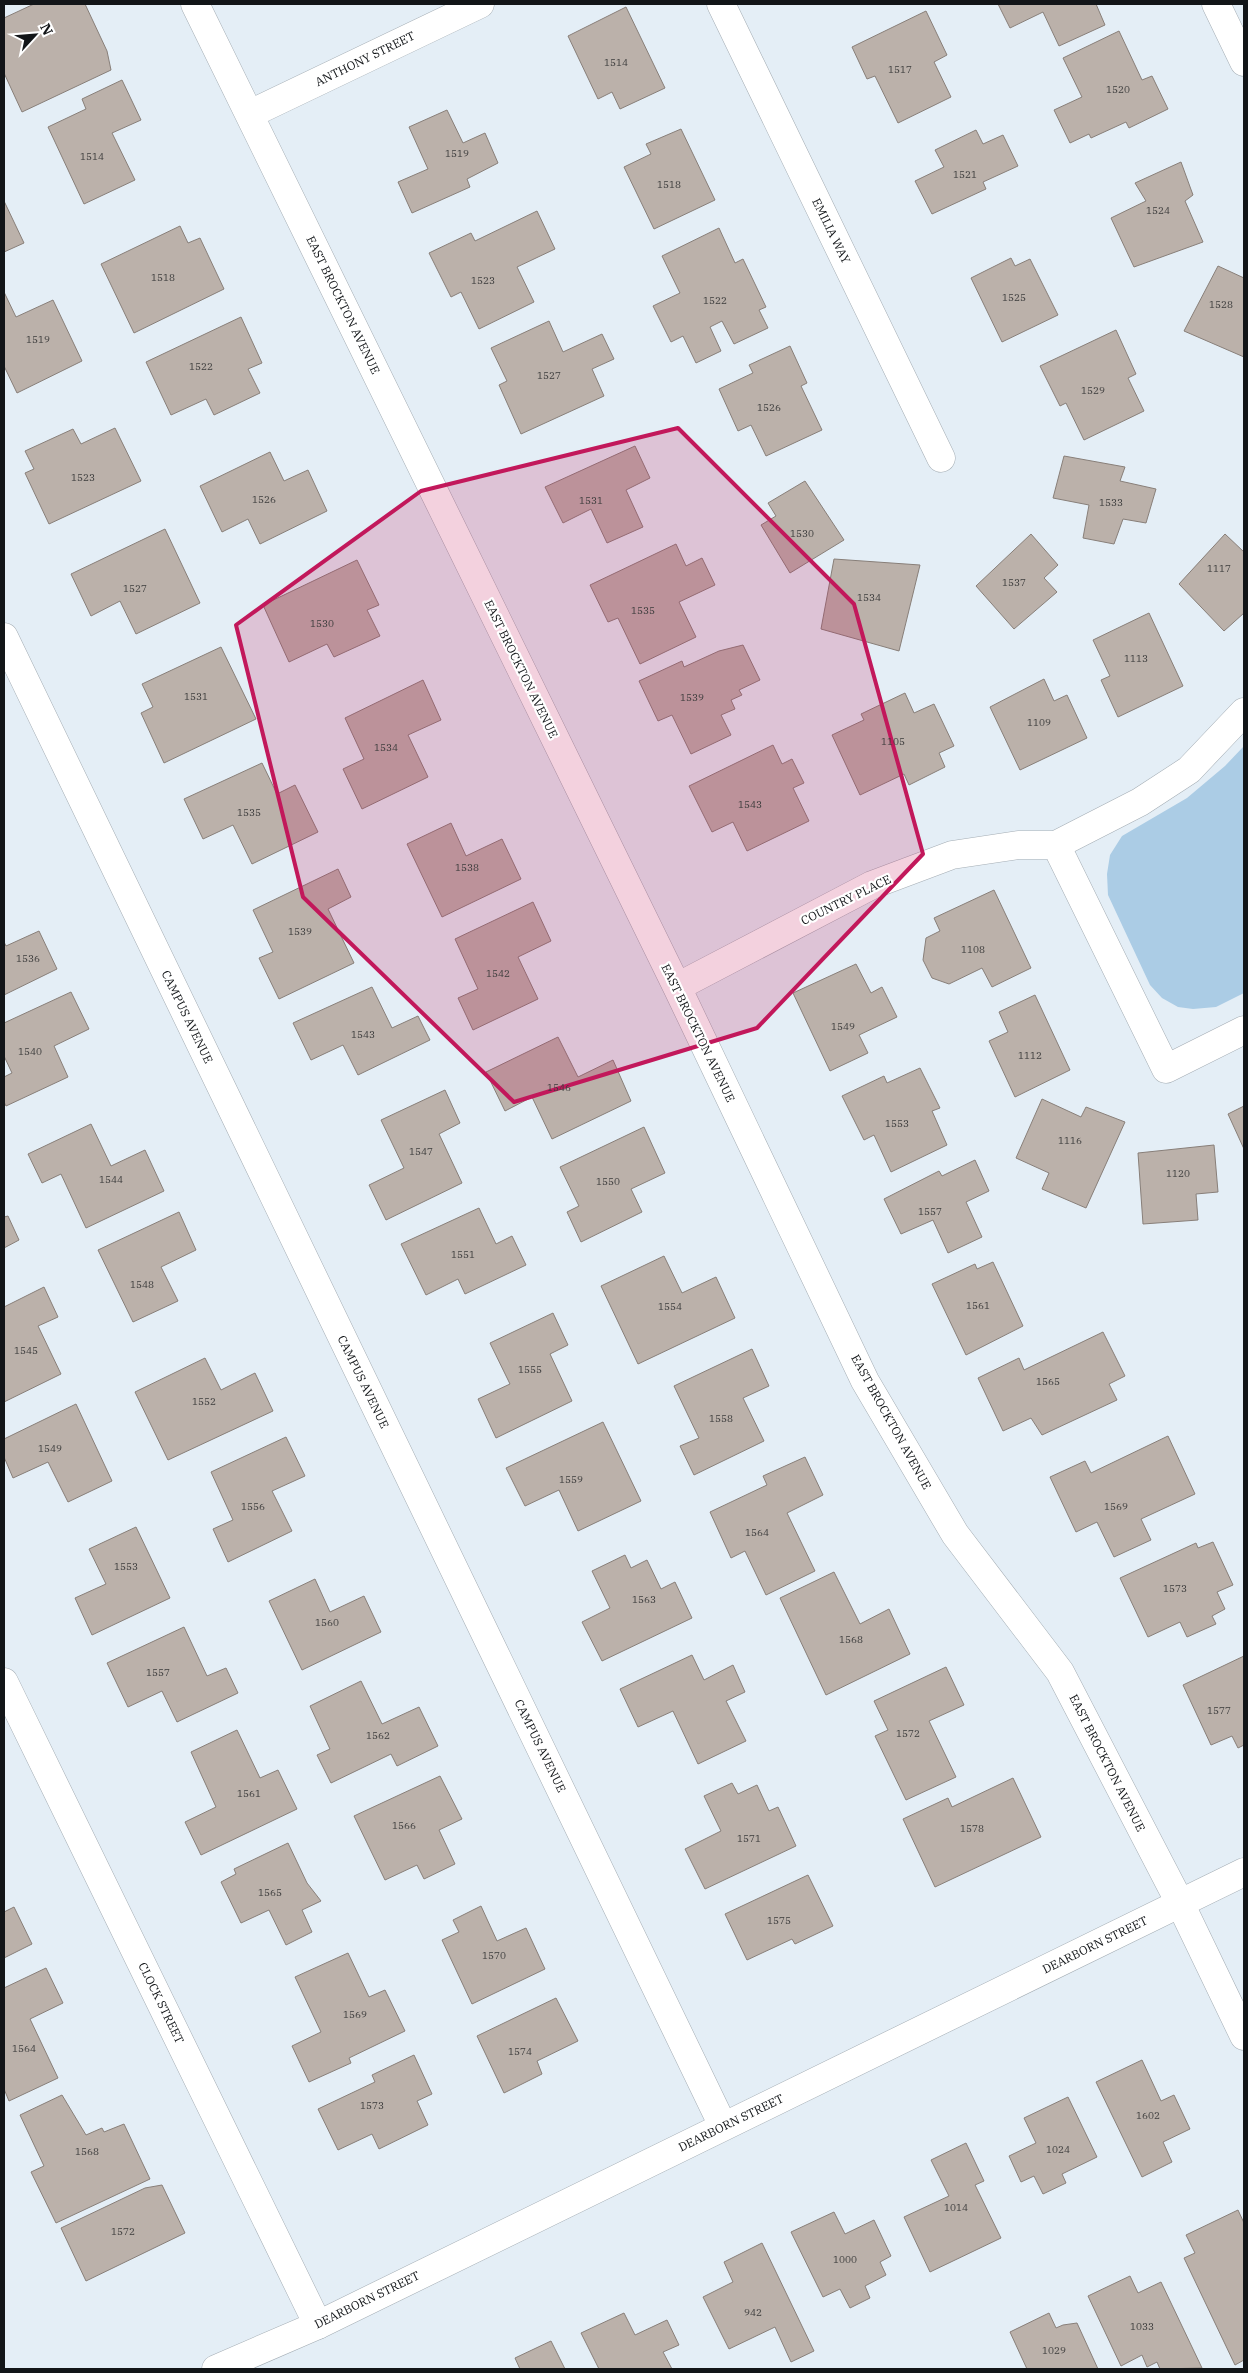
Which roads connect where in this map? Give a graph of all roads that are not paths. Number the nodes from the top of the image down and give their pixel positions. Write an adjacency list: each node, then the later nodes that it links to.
1 (195, 4): 6 (street, EAST BROCKTON AVENUE)
2 (480, 4): 6 (street, ANTHONY STREET)
3 (721, 4): 7 (street, EMILIA WAY)
4 (1216, 4): 5 (street)
5 (1244, 62)
6 (250, 114): 11 (street, EAST BROCKTON AVENUE)
7 (941, 458)
8 (4, 637): 17 (street, CAMPUS AVENUE)
9 (1244, 712): 10 (street, COUNTRY PLACE)
10 (1056, 845): 11 (street, COUNTRY PLACE); 12 (street)
11 (676, 987): 15 (street, EAST BROCKTON AVENUE)
12 (1244, 1030)
13 (4, 1682): 18 (street, CLOCK STREET)
14 (1244, 1872): 15 (street, DEARBORN STREET)
15 (1180, 1903): 16 (street, EAST BROCKTON AVENUE); 17 (street, DEARBORN STREET)
16 (1244, 2036)
17 (724, 2126): 18 (street, DEARBORN STREET)
18 (318, 2325): 19 (street, DEARBORN STREET)
19 (216, 2369)

